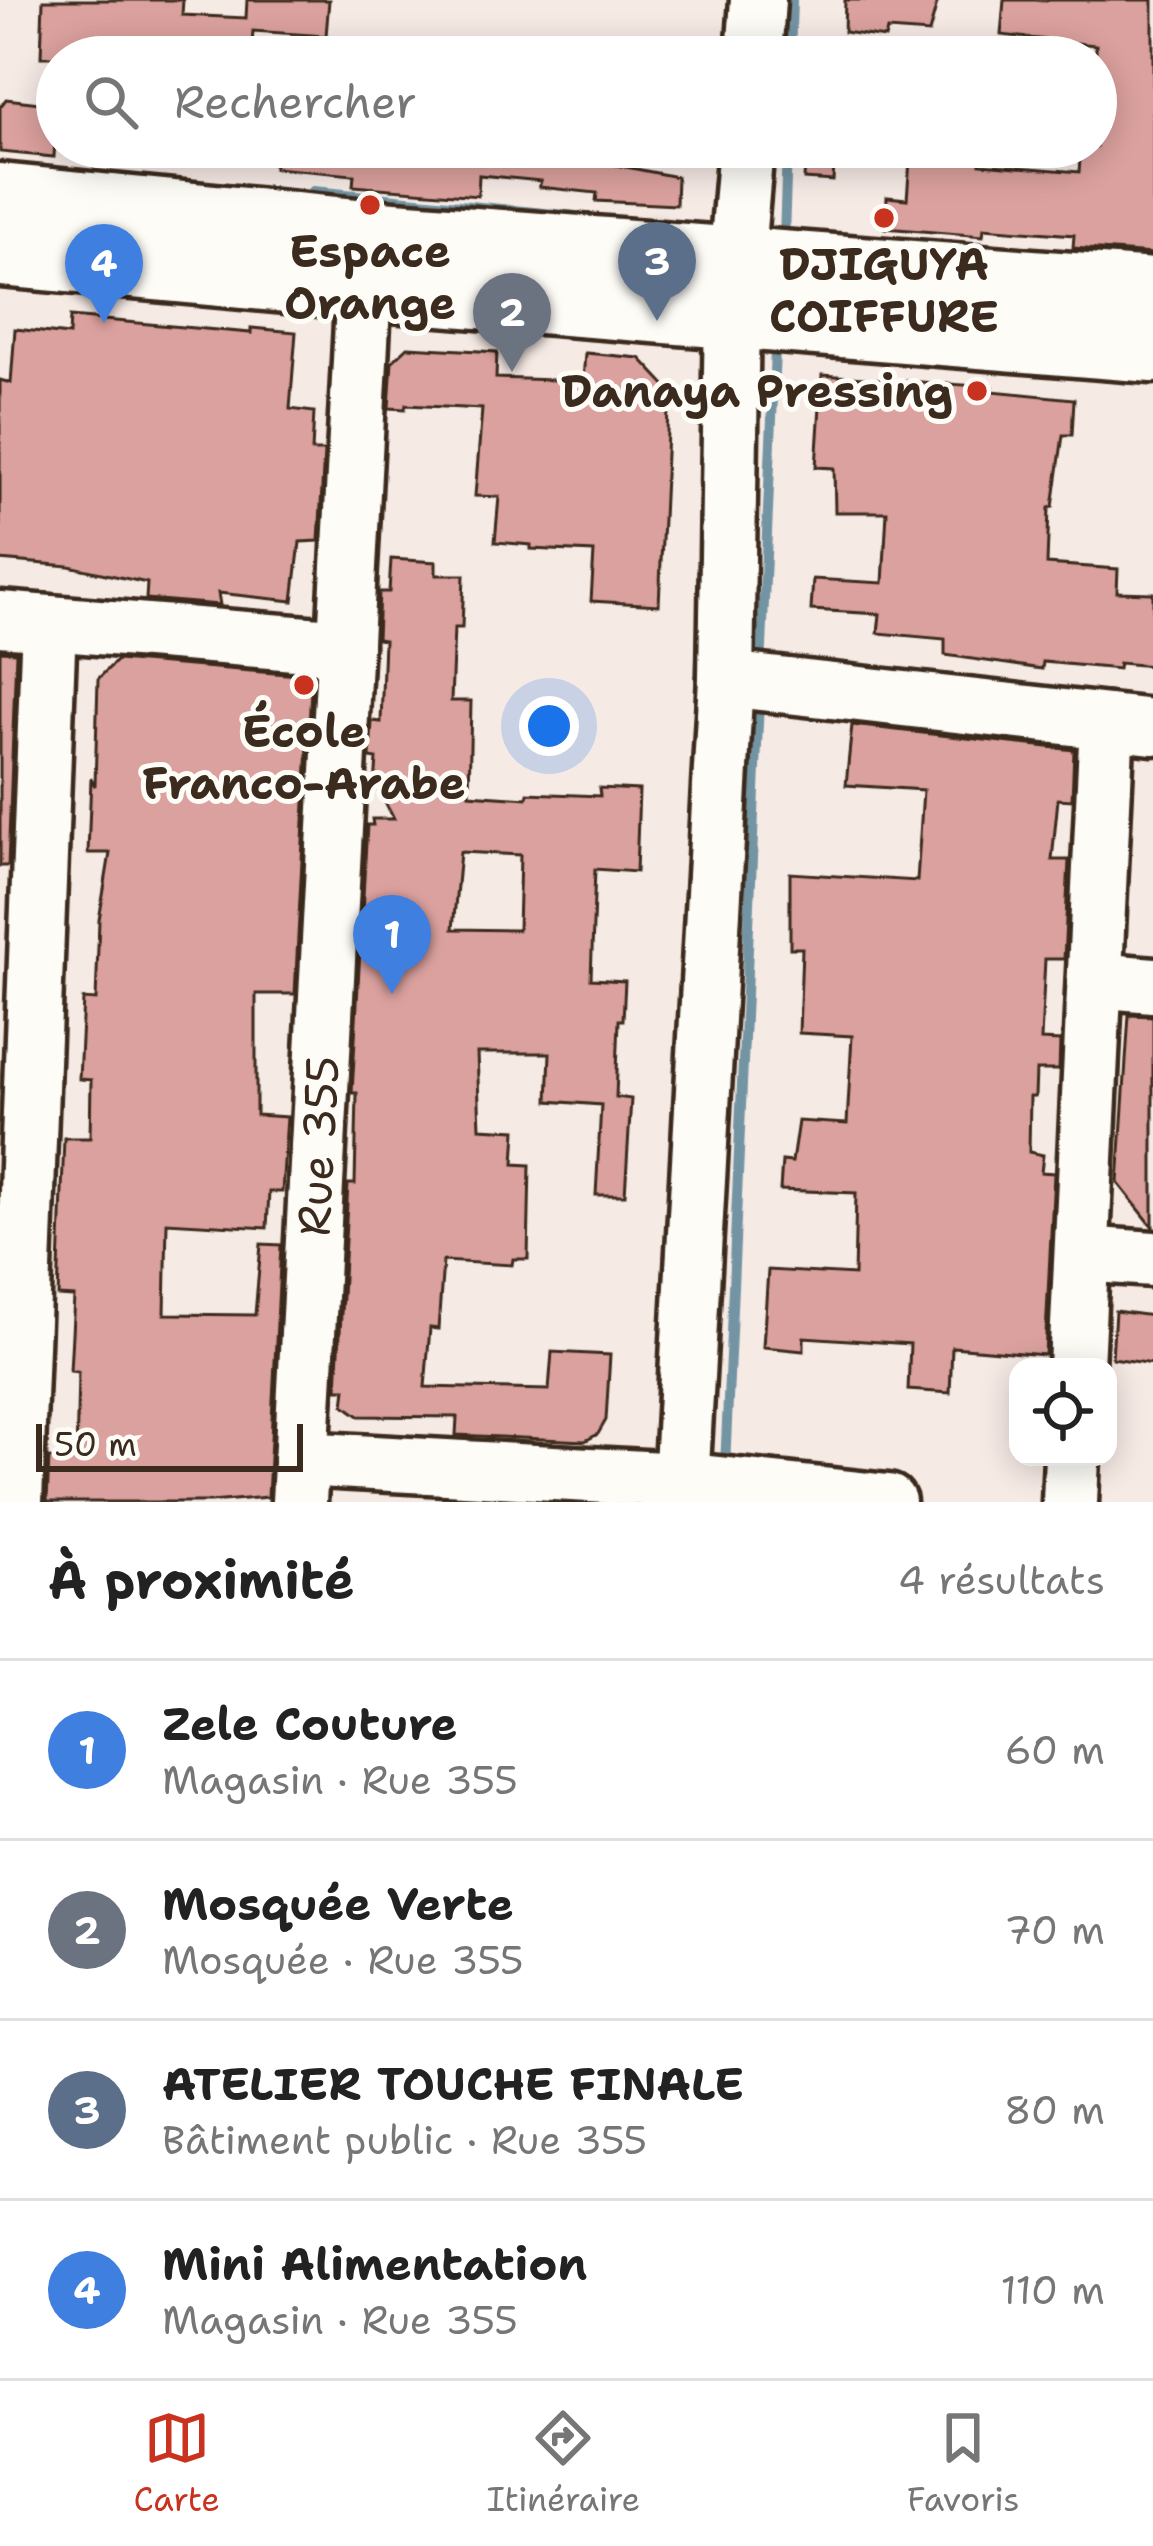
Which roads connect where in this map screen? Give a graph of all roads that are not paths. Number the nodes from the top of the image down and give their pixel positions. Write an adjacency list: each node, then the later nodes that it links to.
1 (758, 0): 2 (street)
2 (755, 36)
3 (744, 168): 6 (street)
4 (0, 197): 6 (main road)
5 (0, 253): 7 (main road)
6 (735, 285): 7 (main road); 8 (main road); 9 (main road); 12 (street)
7 (364, 286): 11 (street, Rue 355)
8 (1153, 292)
9 (1153, 349)
10 (25, 621): 11 (street); 22 (street)
11 (345, 647): 20 (street, Rue 355)
12 (726, 679): 13 (street); 21 (street)
13 (1130, 724): 14 (street)
14 (1095, 980): 15 (street); 16 (street)
15 (1153, 985)
16 (1082, 1254): 17 (street); 18 (street)
17 (1153, 1259)
18 (1076, 1358)
19 (1072, 1466): 24 (street)
20 (300, 1480): 21 (street)
21 (680, 1491): 23 (street)
22 (14, 1502)
23 (888, 1502)
24 (1070, 1502)

